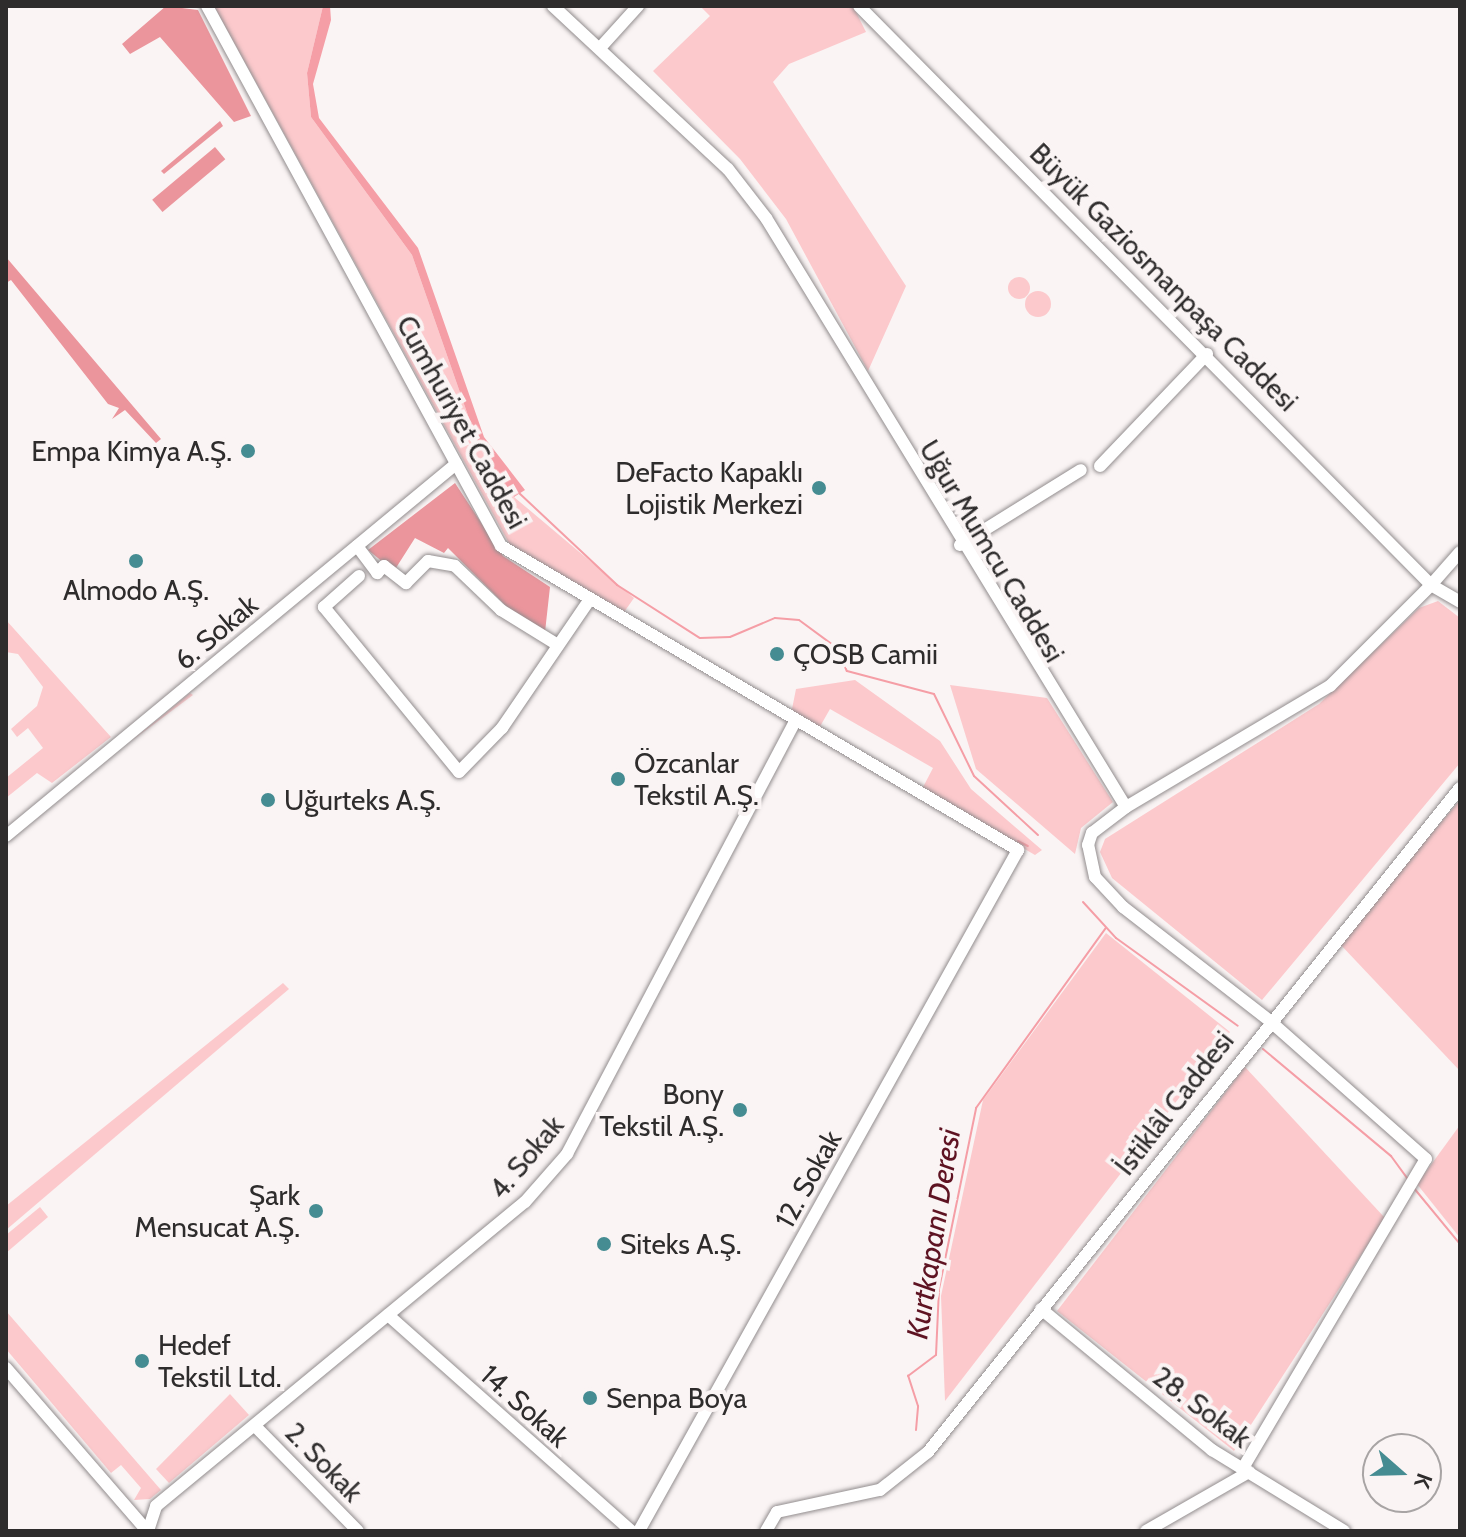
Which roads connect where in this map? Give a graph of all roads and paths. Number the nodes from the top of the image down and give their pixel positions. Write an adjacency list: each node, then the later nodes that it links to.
1 (207, 6): 7 (street, Cumhuriyet Caddesi)
2 (553, 6): 5 (street, Uğur Mumcu Caddesi)
3 (638, 6): 5 (street)
4 (859, 6): 6 (street, Büyük Gaziosmanpaşa Caddesi)
5 (600, 48): 10 (street, Uğur Mumcu Caddesi)
6 (1207, 354): 8 (street); 14 (street, Büyük Gaziosmanpaşa Caddesi)
7 (456, 464): 11 (street, 6. Sokak); 15 (street, Cumhuriyet Caddesi)
8 (1100, 466)
9 (1081, 470): 10 (street)
10 (960, 545): 20 (street, Uğur Mumcu Caddesi)
11 (357, 546): 17 (street); 21 (street, 6. Sokak)
12 (1460, 552): 14 (street)
13 (359, 576): 17 (street)
14 (1431, 585): 16 (street); 20 (street)
15 (588, 602): 17 (street); 18 (street, Cumhuriyet Caddesi)
16 (1460, 602)
17 (558, 645)
18 (794, 724): 22 (street, Cumhuriyet Caddesi); 25 (street, 4. Sokak)
19 (1460, 788): 23 (street, İstiklâl Caddesi)
20 (1126, 807): 23 (street)
21 (6, 836)
22 (1018, 850): 35 (street, 12. Sokak)
23 (1270, 1021): 24 (street, İstiklâl Caddesi); 28 (street)
24 (1041, 1309): 28 (street, 28. Sokak); 36 (street, İstiklâl Caddesi)
25 (388, 1315): 27 (street, 4. Sokak); 34 (street, 14. Sokak)
26 (6, 1368): 30 (street)
27 (255, 1426): 29 (street, 4. Sokak); 33 (street, 2. Sokak)
28 (1246, 1470): 31 (street, 28. Sokak); 37 (street)
29 (155, 1508): 30 (street); 32 (street)
30 (129, 1509): 32 (street)
31 (1338, 1529)
32 (148, 1531)
33 (358, 1531)
34 (631, 1531)
35 (639, 1531)
36 (766, 1531)
37 (1146, 1531)

